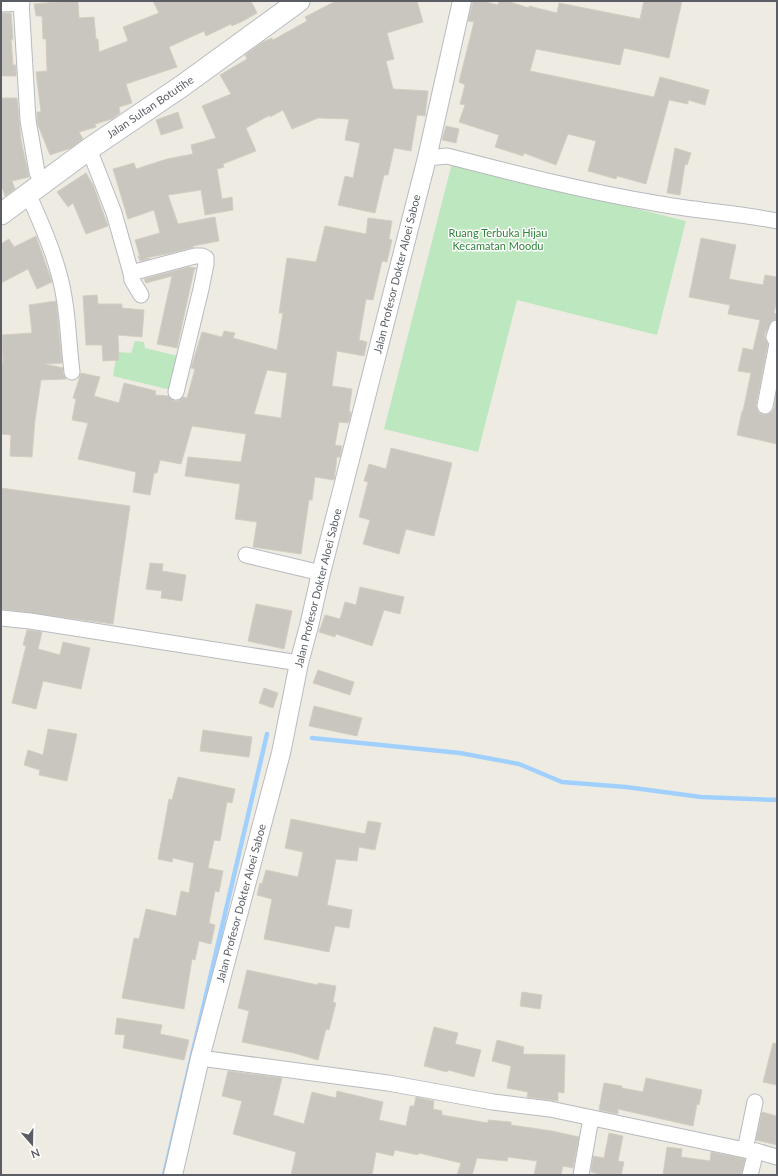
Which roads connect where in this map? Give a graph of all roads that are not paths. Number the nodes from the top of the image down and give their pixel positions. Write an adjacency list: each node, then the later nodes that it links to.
1 (299, 1): 5 (main road, Jalan Sultan Botutihe)
2 (462, 1): 6 (street, Jalan Profesor Dokter Aloei Saboe)
3 (21, 2): 4 (street); 7 (street)
4 (1, 4)
5 (89, 148): 7 (main road, Jalan Sultan Botutihe); 10 (street)
6 (427, 158): 9 (street); 17 (street, Jalan Profesor Dokter Aloei Saboe)
7 (35, 189): 8 (main road, Jalan Sultan Botutihe); 13 (street)
8 (1, 214)
9 (777, 221)
10 (131, 273): 11 (street); 14 (street)
11 (141, 295)
12 (777, 328): 15 (street)
13 (72, 372)
14 (176, 392)
15 (765, 406)
16 (246, 555): 17 (street)
17 (321, 573): 19 (street, Jalan Profesor Dokter Aloei Saboe)
18 (1, 618): 19 (street)
19 (299, 663): 20 (street, Jalan Profesor Dokter Aloei Saboe)
20 (200, 1058): 22 (street); 25 (street, Jalan Profesor Dokter Aloei Saboe)
21 (755, 1102): 23 (street)
22 (591, 1118): 23 (street); 26 (street)
23 (751, 1150): 24 (street); 27 (street)
24 (777, 1157)
25 (173, 1175)
26 (581, 1175)
27 (750, 1175)

